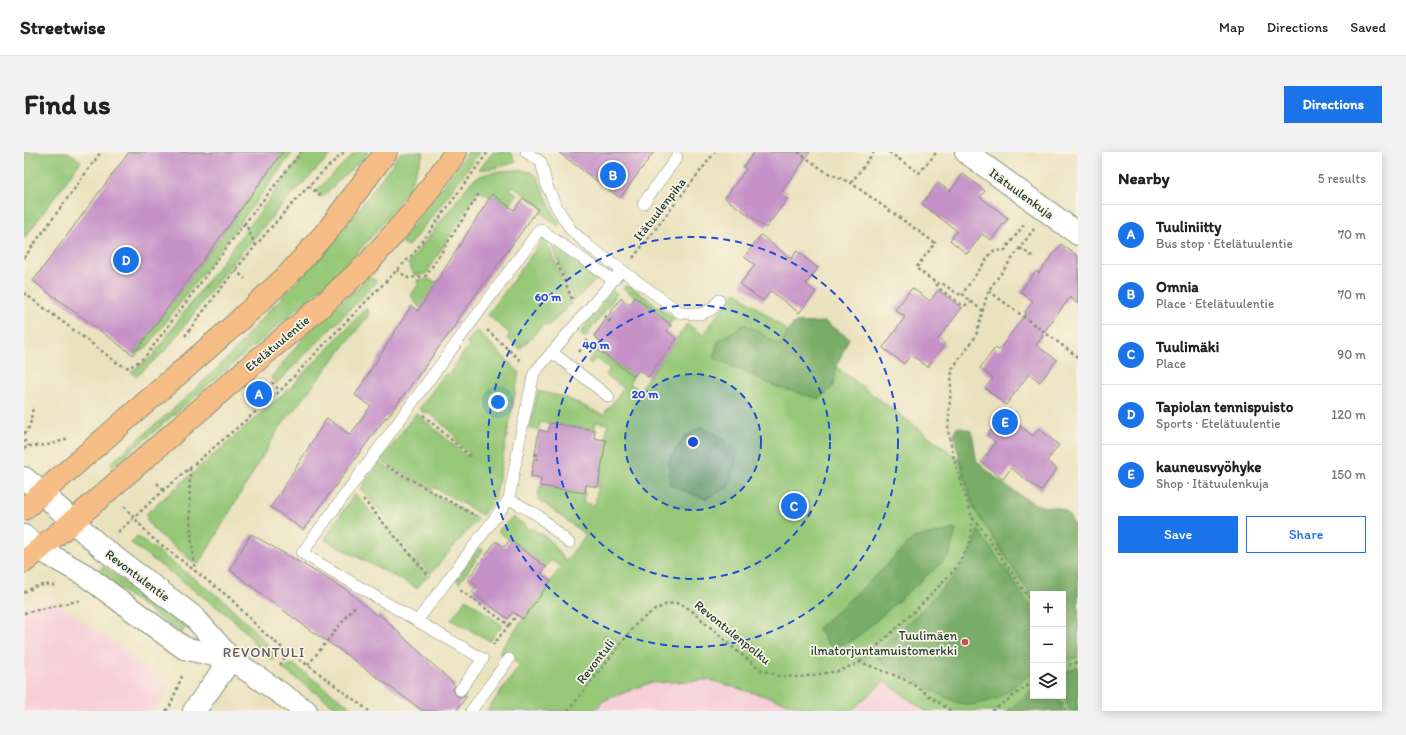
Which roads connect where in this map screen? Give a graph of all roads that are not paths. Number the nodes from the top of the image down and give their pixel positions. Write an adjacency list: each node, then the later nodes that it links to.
1 (386, 152): 14 (main road)
2 (456, 152): 17 (main road, Etelätuulentie)
3 (526, 152): 8 (lane)
4 (966, 152): 7 (street, Itätuulenkuja)
5 (677, 157): 6 (lane)
6 (642, 204)
7 (1078, 234)
8 (622, 270): 9 (lane); 10 (lane)
9 (612, 280): 11 (lane); 20 (lane)
10 (720, 300)
11 (552, 352): 12 (lane); 15 (lane)
12 (609, 397)
13 (24, 478): 14 (street, Revontulentie)
14 (42, 493): 16 (main road); 17 (street, Revontulentie)
15 (509, 499): 18 (lane); 20 (lane)
16 (24, 509)
17 (72, 522): 19 (main road, Etelätuulentie); 22 (street, Revontulentie)
18 (569, 543)
19 (29, 549): 22 (street, Revontulentie)
20 (417, 621): 23 (lane)
21 (509, 658): 26 (lane)
22 (231, 659): 24 (street); 25 (street, Revontulentie)
23 (460, 690)
24 (194, 711)
25 (306, 711)
26 (471, 711)

